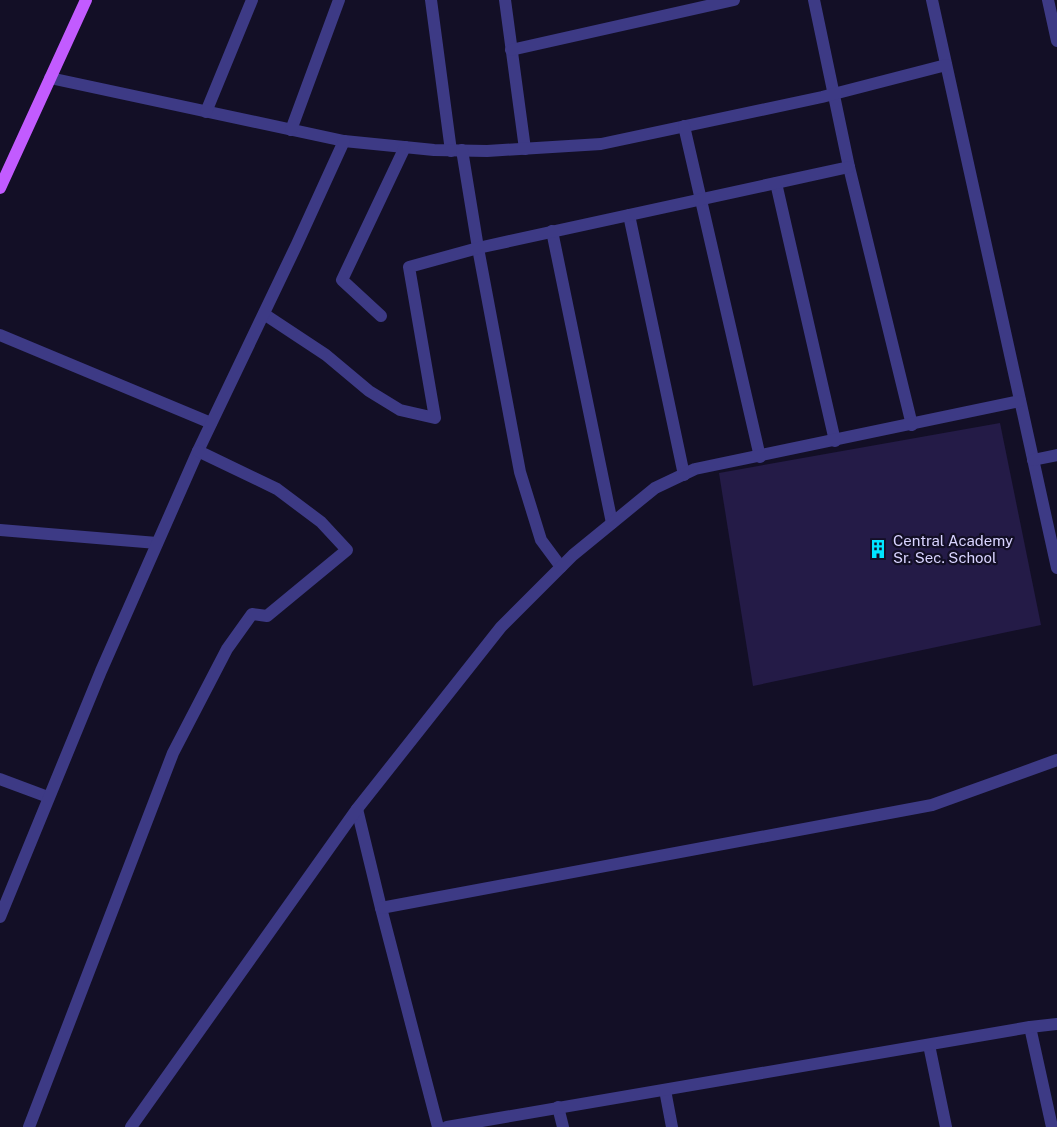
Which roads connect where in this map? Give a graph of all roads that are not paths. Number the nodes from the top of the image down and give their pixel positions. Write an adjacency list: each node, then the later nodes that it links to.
1 (252, 0): 15 (street)
2 (339, 0): 17 (street)
3 (431, 0): 21 (street)
4 (505, 0): 11 (street)
5 (734, 0): 11 (street)
6 (814, 0): 14 (street)
7 (932, 0): 12 (street)
8 (1048, 0): 10 (street)
9 (83, 1): 13 (main road)
10 (1057, 41)
11 (512, 50): 20 (street)
12 (946, 65): 14 (street); 32 (street)
13 (50, 78): 15 (street); 24 (main road)
14 (833, 94): 16 (street); 22 (street)
15 (206, 112): 17 (street)
16 (684, 126): 20 (street); 25 (street)
17 (291, 130): 18 (street)
18 (344, 141): 19 (street); 29 (street)
19 (404, 147): 21 (street); 30 (street)
20 (525, 148): 21 (street)
21 (457, 150): 28 (street)
22 (849, 167): 23 (street); 34 (street)
23 (776, 183): 25 (street); 35 (street)
24 (0, 188)
25 (701, 199): 26 (street); 38 (street)
26 (628, 215): 27 (street); 40 (street)
27 (552, 231): 28 (street); 41 (street)
28 (478, 248): 29 (street); 44 (street)
29 (264, 314): 33 (street)
30 (381, 316)
31 (0, 335): 33 (street)
32 (1020, 401): 34 (street); 39 (street)
33 (211, 423): 36 (street)
34 (912, 425): 35 (street)
35 (835, 441): 38 (street)
36 (198, 451): 43 (street); 58 (street)
37 (1057, 455): 39 (street)
38 (760, 457): 40 (street)
39 (1033, 460): 45 (street)
40 (684, 475): 41 (street)
41 (612, 523): 44 (street)
42 (0, 530): 43 (street)
43 (157, 543): 48 (street)
44 (561, 567): 49 (street)
45 (1057, 568)
46 (1057, 760): 50 (street)
47 (0, 779): 48 (street)
48 (48, 798): 51 (street)
49 (357, 810): 50 (street); 59 (street)
50 (381, 908): 60 (street)
51 (0, 917)
52 (1057, 1024): 53 (street)
53 (1030, 1027): 54 (street); 65 (street)
54 (929, 1045): 55 (street); 64 (street)
55 (665, 1090): 56 (street); 63 (street)
56 (558, 1107): 57 (street); 62 (street)
57 (477, 1125): 61 (street)
58 (29, 1127)
59 (131, 1127)
60 (438, 1127)
61 (448, 1127)
62 (563, 1127)
63 (672, 1127)
64 (946, 1127)
65 (1052, 1127)

